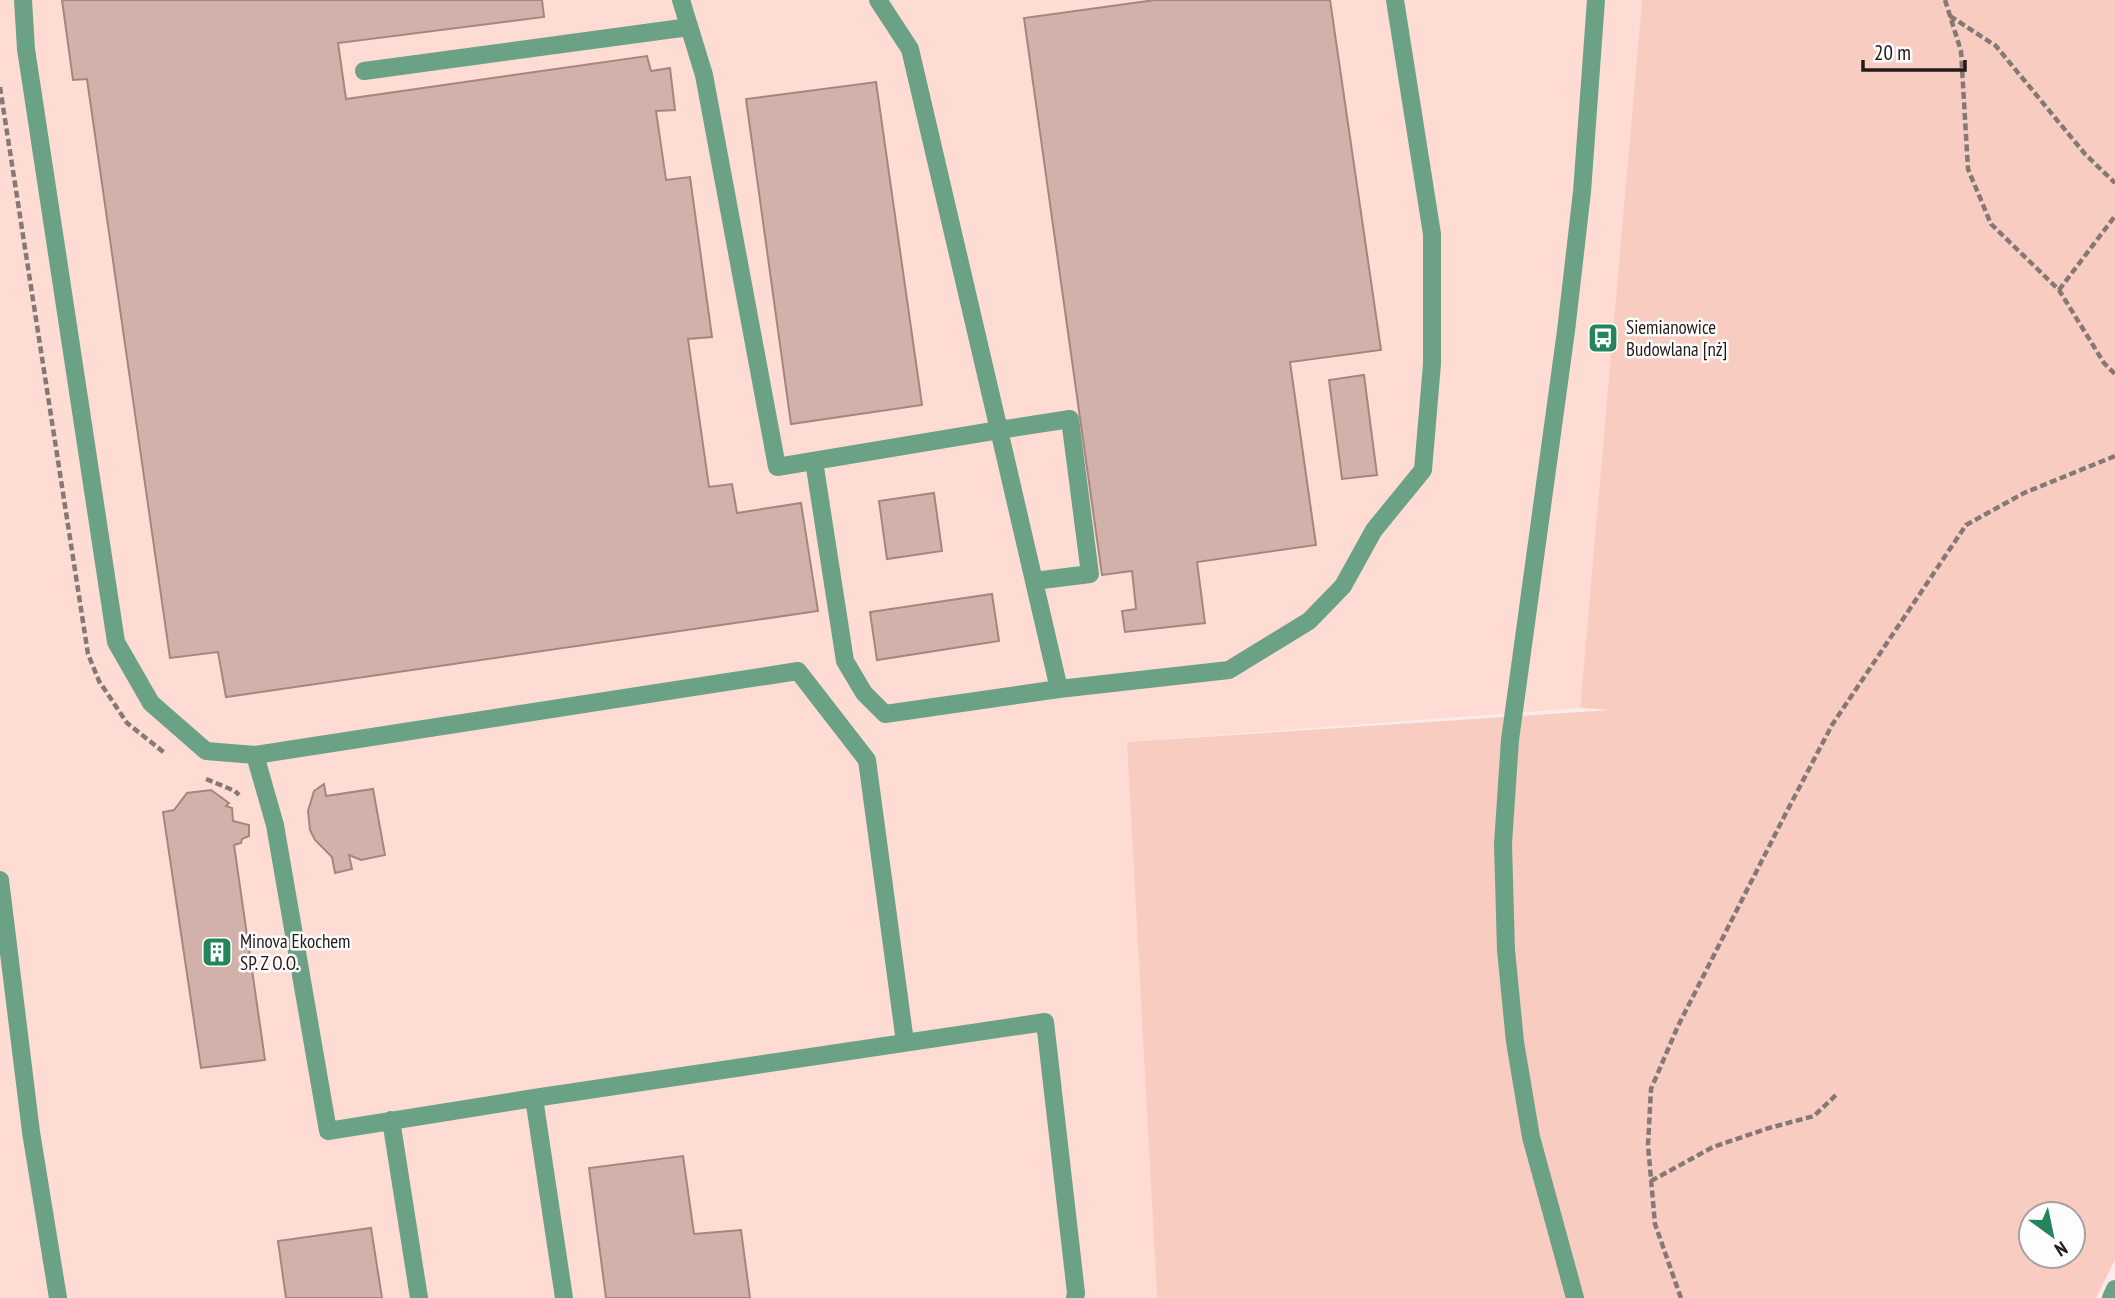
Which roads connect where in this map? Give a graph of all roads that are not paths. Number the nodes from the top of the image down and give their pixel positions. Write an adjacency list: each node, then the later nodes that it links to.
1 (23, 0): 12 (street)
2 (681, 0): 6 (street)
3 (879, 0): 8 (street)
4 (1395, 0): 11 (street)
5 (1596, 0): 22 (street)
6 (689, 27): 7 (street); 9 (street)
7 (364, 71)
8 (999, 430): 9 (street); 10 (street); 10 (street)
9 (814, 461): 11 (street)
10 (1034, 581): 11 (street)
11 (1059, 689)
12 (255, 755): 14 (street); 16 (street)
13 (0, 880): 18 (street)
14 (905, 1042): 15 (street); 21 (street)
15 (534, 1098): 16 (street); 20 (street)
16 (391, 1121): 19 (street)
17 (2115, 1289): 23 (street)
18 (58, 1298)
19 (419, 1298)
20 (564, 1298)
21 (1075, 1298)
22 (1574, 1298)
23 (2111, 1298)

